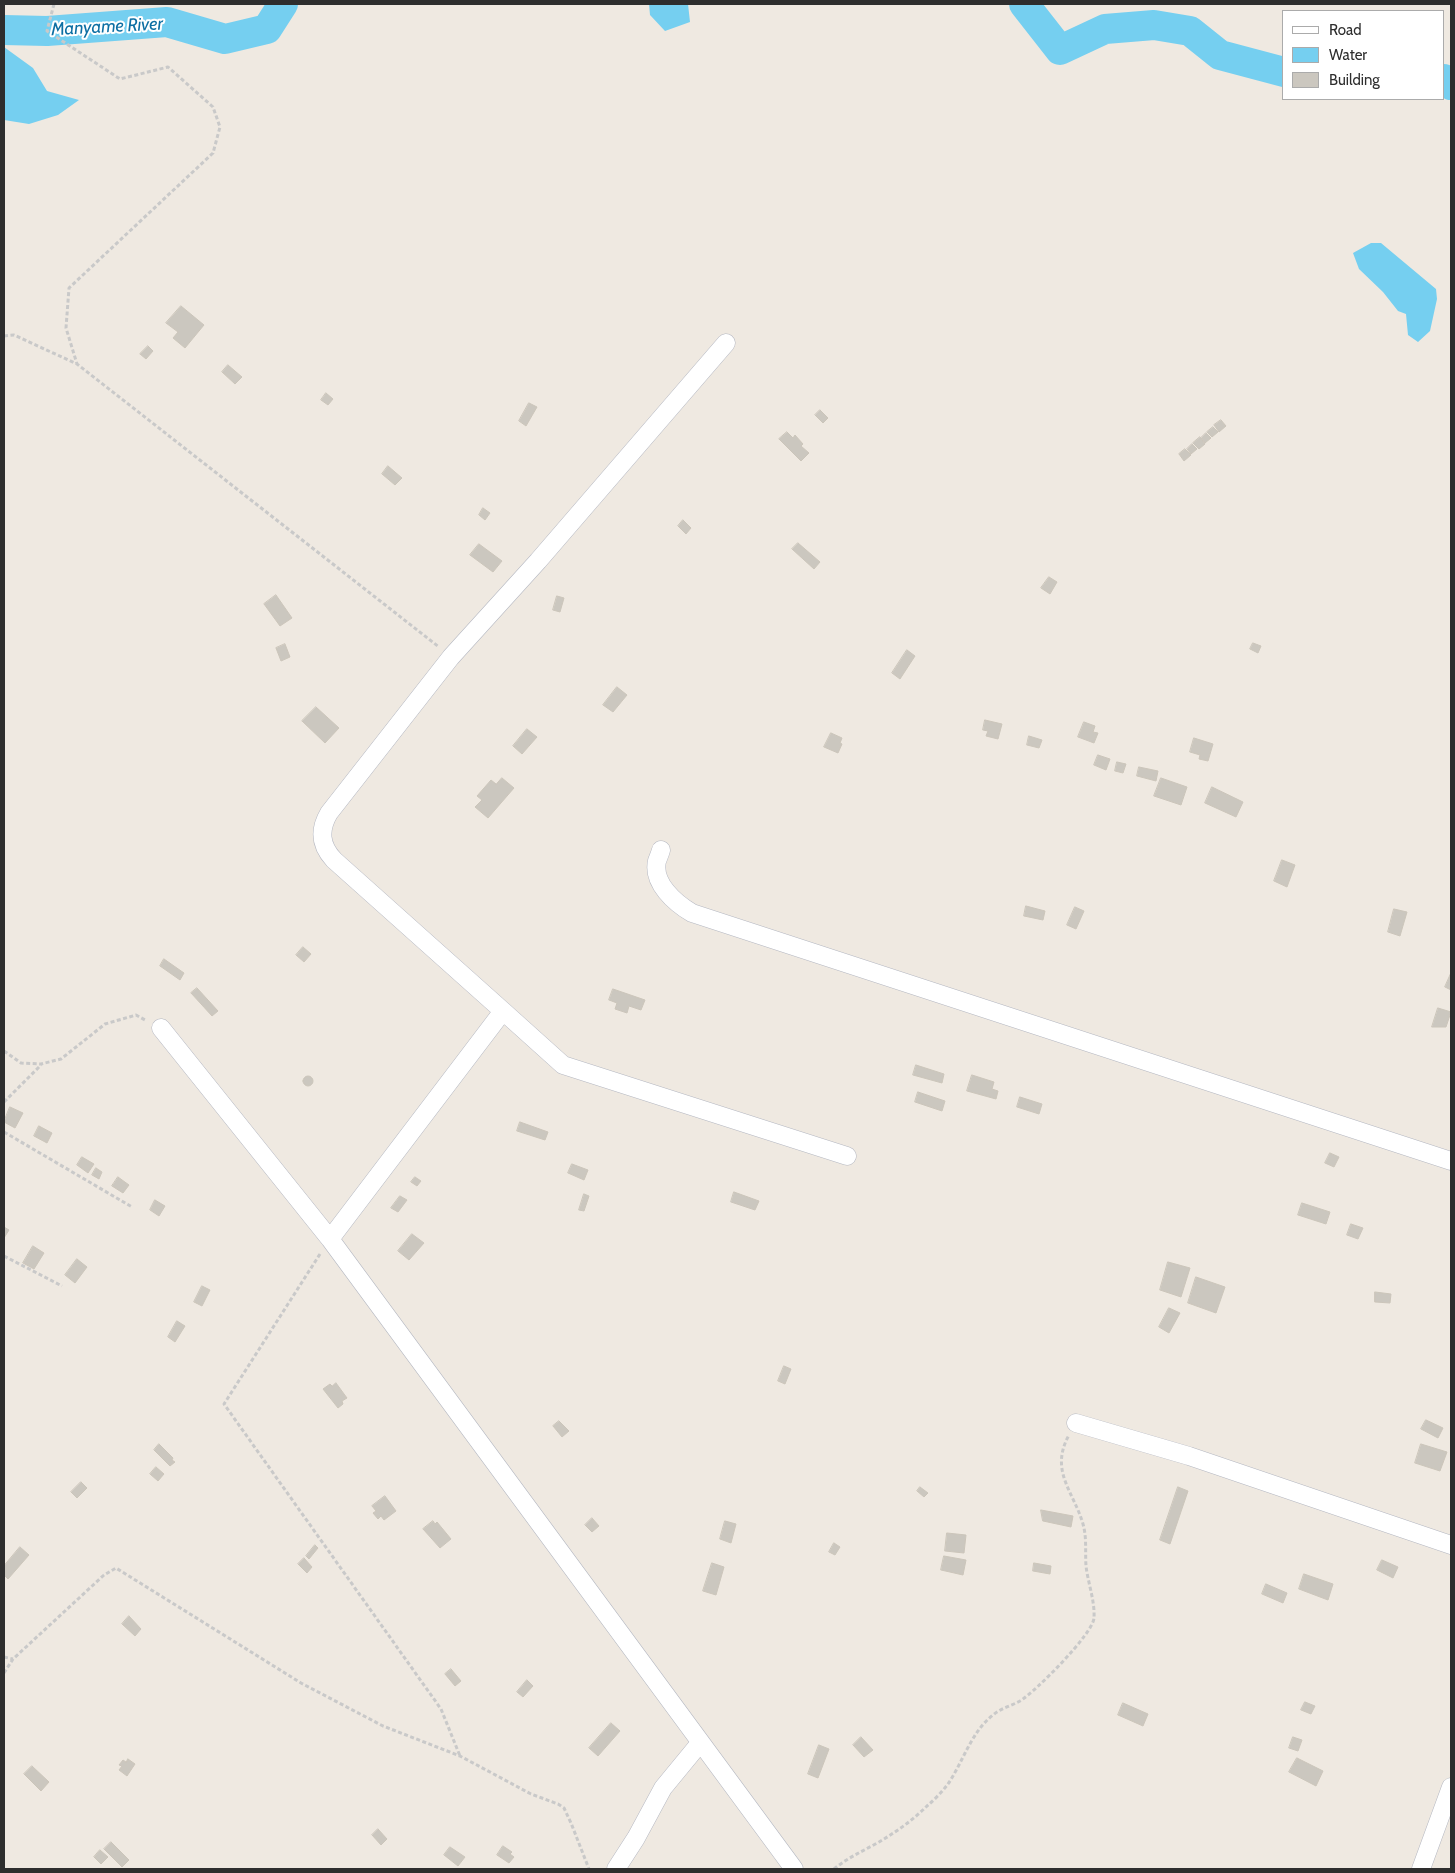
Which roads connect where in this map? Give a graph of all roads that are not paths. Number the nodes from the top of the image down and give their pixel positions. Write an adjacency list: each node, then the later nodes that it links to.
1 (726, 343): 3 (street)
2 (662, 850): 6 (street)
3 (503, 1011): 5 (street); 7 (street)
4 (161, 1028): 7 (street)
5 (847, 1156)
6 (1451, 1162)
7 (330, 1239): 10 (street)
8 (1076, 1422): 9 (street)
9 (1451, 1545)
10 (700, 1743): 12 (street); 13 (street)
11 (1451, 1787): 14 (street)
12 (616, 1869)
13 (794, 1869)
14 (1421, 1869)

